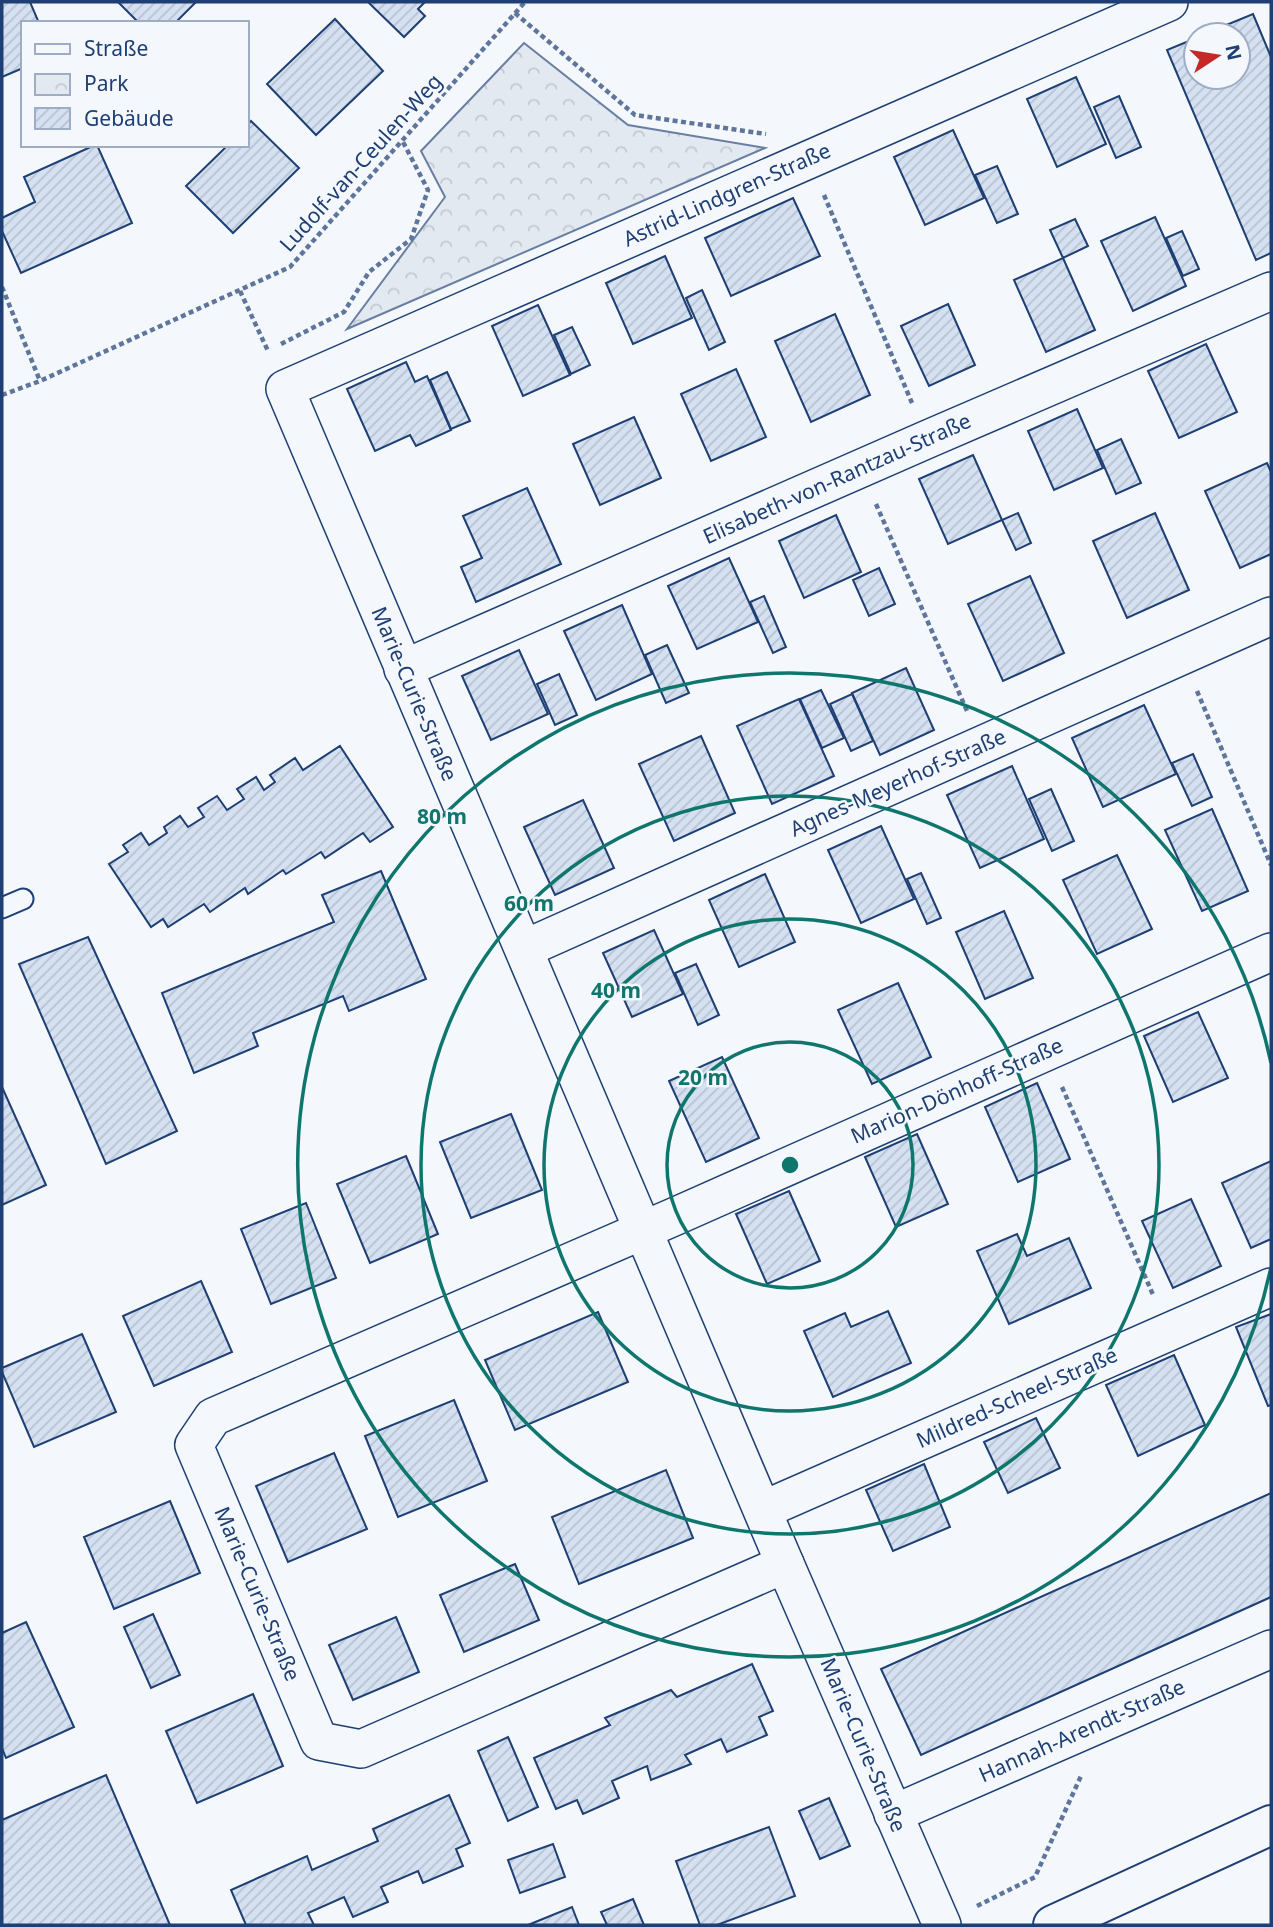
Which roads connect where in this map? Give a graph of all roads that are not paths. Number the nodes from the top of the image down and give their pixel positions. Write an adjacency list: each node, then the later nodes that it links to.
1 (1169, 2): 3 (street, Astrid-Lindgren-Straße)
2 (1271, 291): 5 (street, Elisabeth-von-Rantzau-Straße)
3 (285, 389): 5 (street, Marie-Curie-Straße)
4 (1271, 616): 8 (street, Agnes-Meyerhof-Straße)
5 (403, 669): 8 (street, Marie-Curie-Straße)
6 (23, 899): 7 (lane)
7 (2, 908)
8 (524, 949): 10 (street, Marie-Curie-Straße)
9 (1271, 952): 10 (street, Marion-Dönhoff-Straße)
10 (643, 1230): 12 (street, Marie-Curie-Straße); 13 (street, Marie-Curie-Straße)
11 (1271, 1287): 12 (street, Mildred-Scheel-Straße)
12 (763, 1510): 13 (street, Marie-Curie-Straße)
13 (785, 1564): 15 (street, Marie-Curie-Straße)
14 (1271, 1649): 15 (street, Hannah-Arendt-Straße)
15 (893, 1814): 17 (street, Marie-Curie-Straße)
16 (1271, 1825): 18 (main road)
17 (942, 1925)
18 (1053, 1925)

